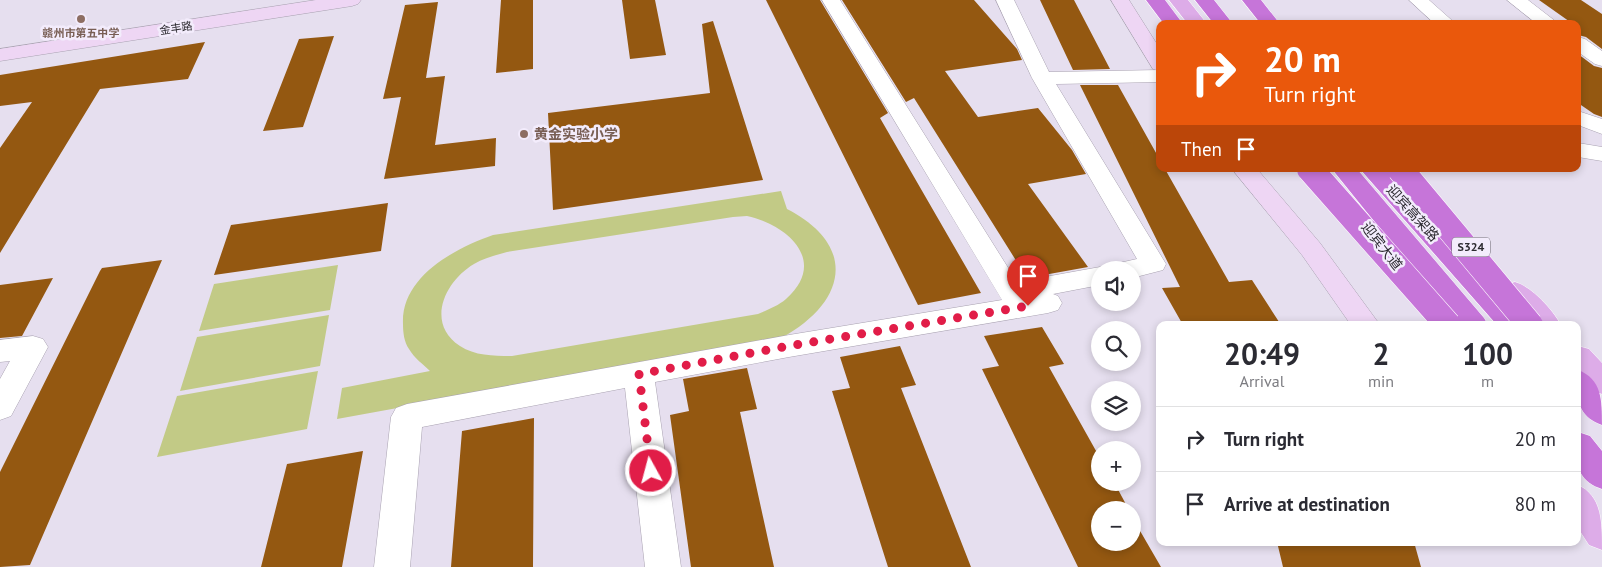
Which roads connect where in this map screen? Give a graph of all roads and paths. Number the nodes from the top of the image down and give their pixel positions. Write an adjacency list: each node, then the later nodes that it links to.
1 (352, 0): 22 (street, 金丰路)
2 (831, 0): 39 (street)
3 (1005, 0): 26 (street)
4 (1120, 0): 23 (street)
5 (1155, 0): 13 (highway)
6 (1178, 0): 14 (main road)
7 (1204, 0): 15 (highway)
8 (1221, 0): 16 (highway)
9 (1251, 0): 17 (highway)
10 (1258, 0): 18 (highway)
11 (1418, 0): 19 (street)
12 (1516, 0): 20 (street)
13 (1171, 20)
14 (1195, 20)
15 (1221, 20)
16 (1237, 20)
17 (1270, 20)
18 (1271, 20)
19 (1442, 20)
20 (1544, 20)
21 (1581, 45): 24 (street)
22 (0, 55)
23 (1156, 58)
24 (1602, 60)
25 (1156, 76): 26 (street)
26 (1042, 78): 38 (street)
27 (1581, 119): 28 (street)
28 (1602, 127)
29 (1581, 150): 30 (street)
30 (1602, 154)
31 (1246, 172): 41 (street)
32 (1313, 172): 43 (highway, bridge)
33 (1322, 172): 42 (main road, 迎宾大道)
34 (1346, 172): 44 (highway, 迎宾高架路)
35 (1375, 172): 45 (highway, 迎宾高架路)
36 (1399, 172): 47 (main road, S324)
37 (1402, 172): 46 (highway, bridge)
38 (1141, 267)
39 (1091, 278)
40 (1048, 303): 50 (street)
41 (1363, 321)
42 (1439, 321)
43 (1444, 321)
44 (1471, 321)
45 (1510, 321)
46 (1527, 321)
47 (1543, 321)
48 (0, 351): 54 (street)
49 (1581, 360): 51 (main road)
50 (639, 374): 63 (street); 64 (street)
51 (1602, 382)
52 (1581, 386): 55 (highway)
53 (1581, 398): 56 (highway)
54 (0, 407)
55 (1602, 412)
56 (1602, 422)
57 (1581, 450): 59 (highway)
58 (1581, 471): 60 (highway)
59 (1602, 475)
60 (1602, 494)
61 (1581, 504): 62 (main road)
62 (1602, 534)
63 (392, 567)
64 (662, 567)

